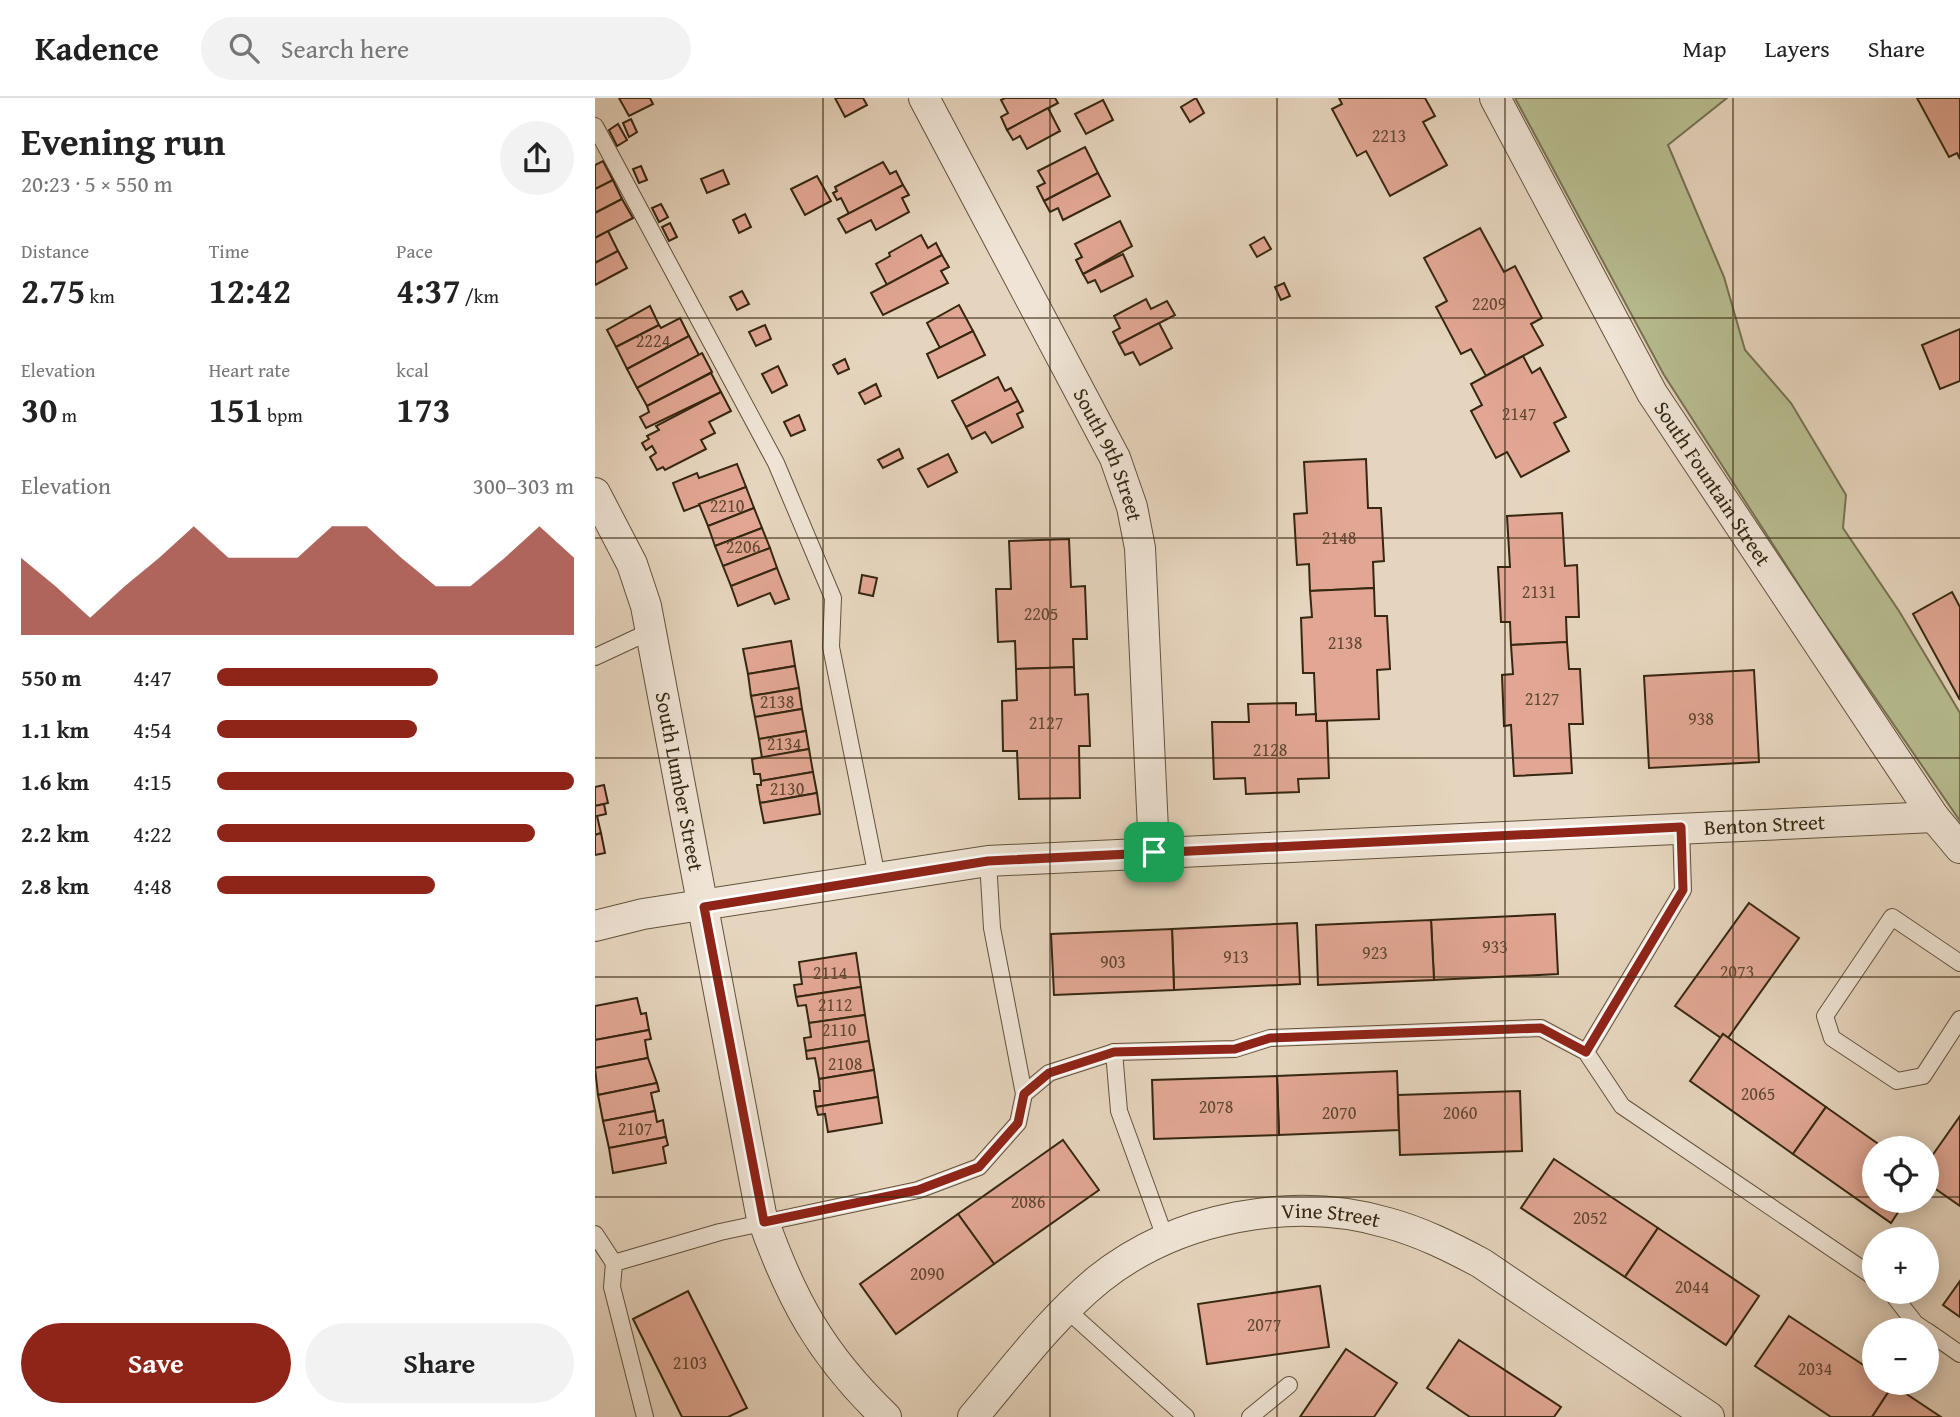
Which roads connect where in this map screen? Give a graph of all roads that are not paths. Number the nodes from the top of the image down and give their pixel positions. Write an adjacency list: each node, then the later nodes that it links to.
1 (925, 98): 10 (street, South 9th Street)
2 (1495, 98): 7 (street, South Fountain Street)
3 (595, 127): 12 (lane)
4 (595, 493): 5 (street, South Lumber Street)
5 (651, 631): 6 (lane); 13 (street, South Lumber Street)
6 (595, 657)
7 (1934, 817): 8 (street, Benton Street); 9 (street, South Fountain Street)
8 (1681, 827): 10 (street, Benton Street); 18 (lane)
9 (1960, 849)
10 (1154, 852): 11 (street, Benton Street)
11 (988, 861): 12 (street, Benton Street); 19 (lane)
12 (877, 877): 13 (street, Benton Street)
13 (704, 907): 14 (street, Benton Street); 20 (street, South Lumber Street)
14 (595, 926)
15 (1960, 963): 16 (lane)
16 (1960, 1019)
17 (1114, 1052): 18 (lane); 19 (lane); 22 (lane)
18 (1586, 1052): 24 (lane)
19 (1024, 1094): 20 (lane)
20 (764, 1222): 23 (lane); 32 (street, South Lumber Street)
21 (595, 1234): 23 (lane)
22 (1166, 1240): 26 (street, Vine Street); 36 (street, Vine Street)
23 (614, 1263): 31 (lane)
24 (1862, 1269)
25 (1900, 1304): 27 (lane)
26 (1066, 1309): 33 (street, Vine Street); 34 (lane)
27 (1911, 1318)
28 (1939, 1340): 29 (lane)
29 (1960, 1354)
30 (1289, 1385): 35 (lane)
31 (645, 1417)
32 (886, 1417)
33 (973, 1417)
34 (1186, 1417)
35 (1250, 1417)
36 (1709, 1417)

